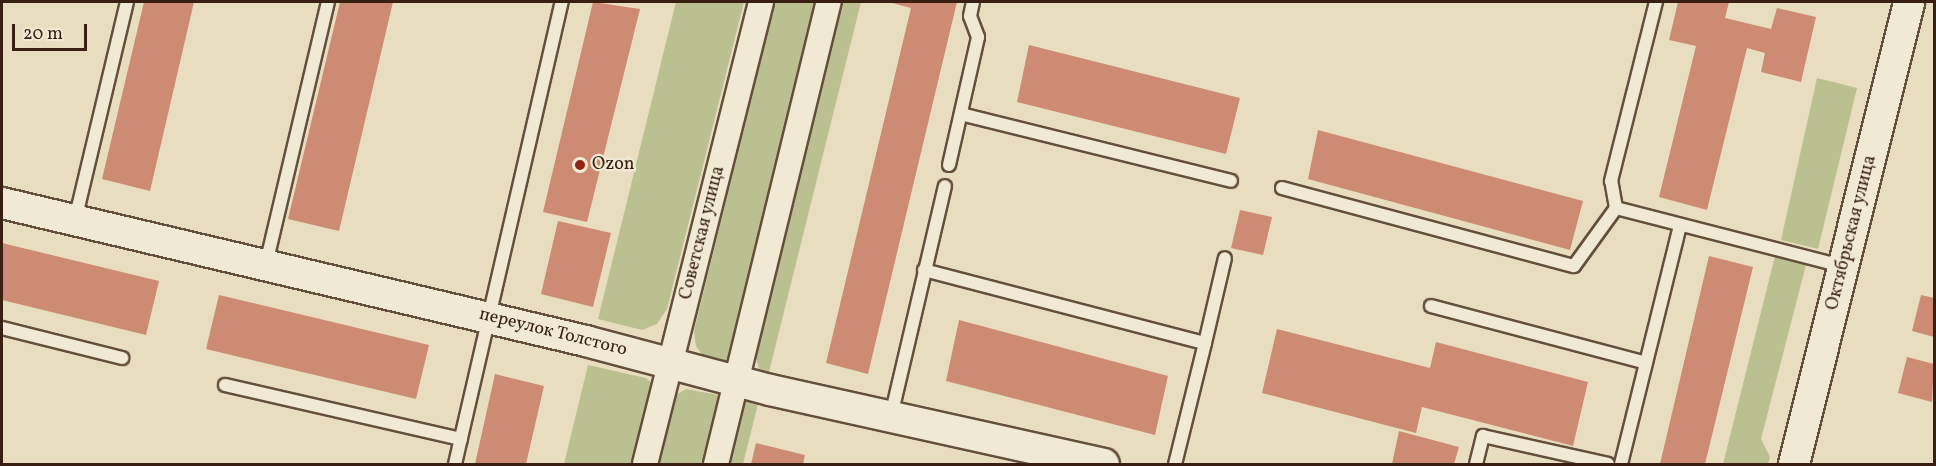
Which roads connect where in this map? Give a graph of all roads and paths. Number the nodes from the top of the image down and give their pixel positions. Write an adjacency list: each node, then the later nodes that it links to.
1 (128, 2): 16 (lane)
2 (328, 2): 19 (lane)
3 (562, 2): 23 (lane)
4 (761, 2): 27 (street, Советская улица)
5 (829, 2): 29 (street)
6 (973, 2): 9 (lane)
7 (1656, 2): 15 (lane)
8 (1909, 2): 20 (street, Октябрьская улица)
9 (961, 114): 10 (lane); 11 (lane)
10 (949, 165)
11 (1231, 181)
12 (945, 186): 21 (lane)
13 (1282, 188): 15 (lane)
14 (2, 203): 16 (street, переулок Толстого)
15 (1616, 208): 17 (lane)
16 (75, 220): 19 (street, переулок Толстого)
17 (1680, 225): 20 (lane); 28 (lane)
18 (1225, 258): 25 (lane)
19 (266, 264): 23 (street, переулок Толстого)
20 (1843, 266): 41 (street, Октябрьская улица)
21 (924, 270): 25 (lane); 31 (lane)
22 (1431, 306): 28 (lane)
23 (491, 318): 27 (street, переулок Толстого); 32 (lane)
24 (2, 328): 26 (lane)
25 (1205, 343): 37 (lane)
26 (123, 358)
27 (671, 362): 29 (street, переулок Толстого); 34 (street, Советская улица)
28 (1646, 363): 40 (lane)
29 (739, 379): 31 (street, переулок Толстого); 35 (street)
30 (225, 384): 32 (lane)
31 (891, 417): 36 (street, переулок Толстого)
32 (461, 439): 33 (lane)
33 (455, 465)
34 (645, 465)
35 (717, 465)
36 (1104, 465)
37 (1175, 465)
38 (1476, 465): 39 (lane)
39 (1608, 465)
40 (1621, 465)
41 (1794, 465)

